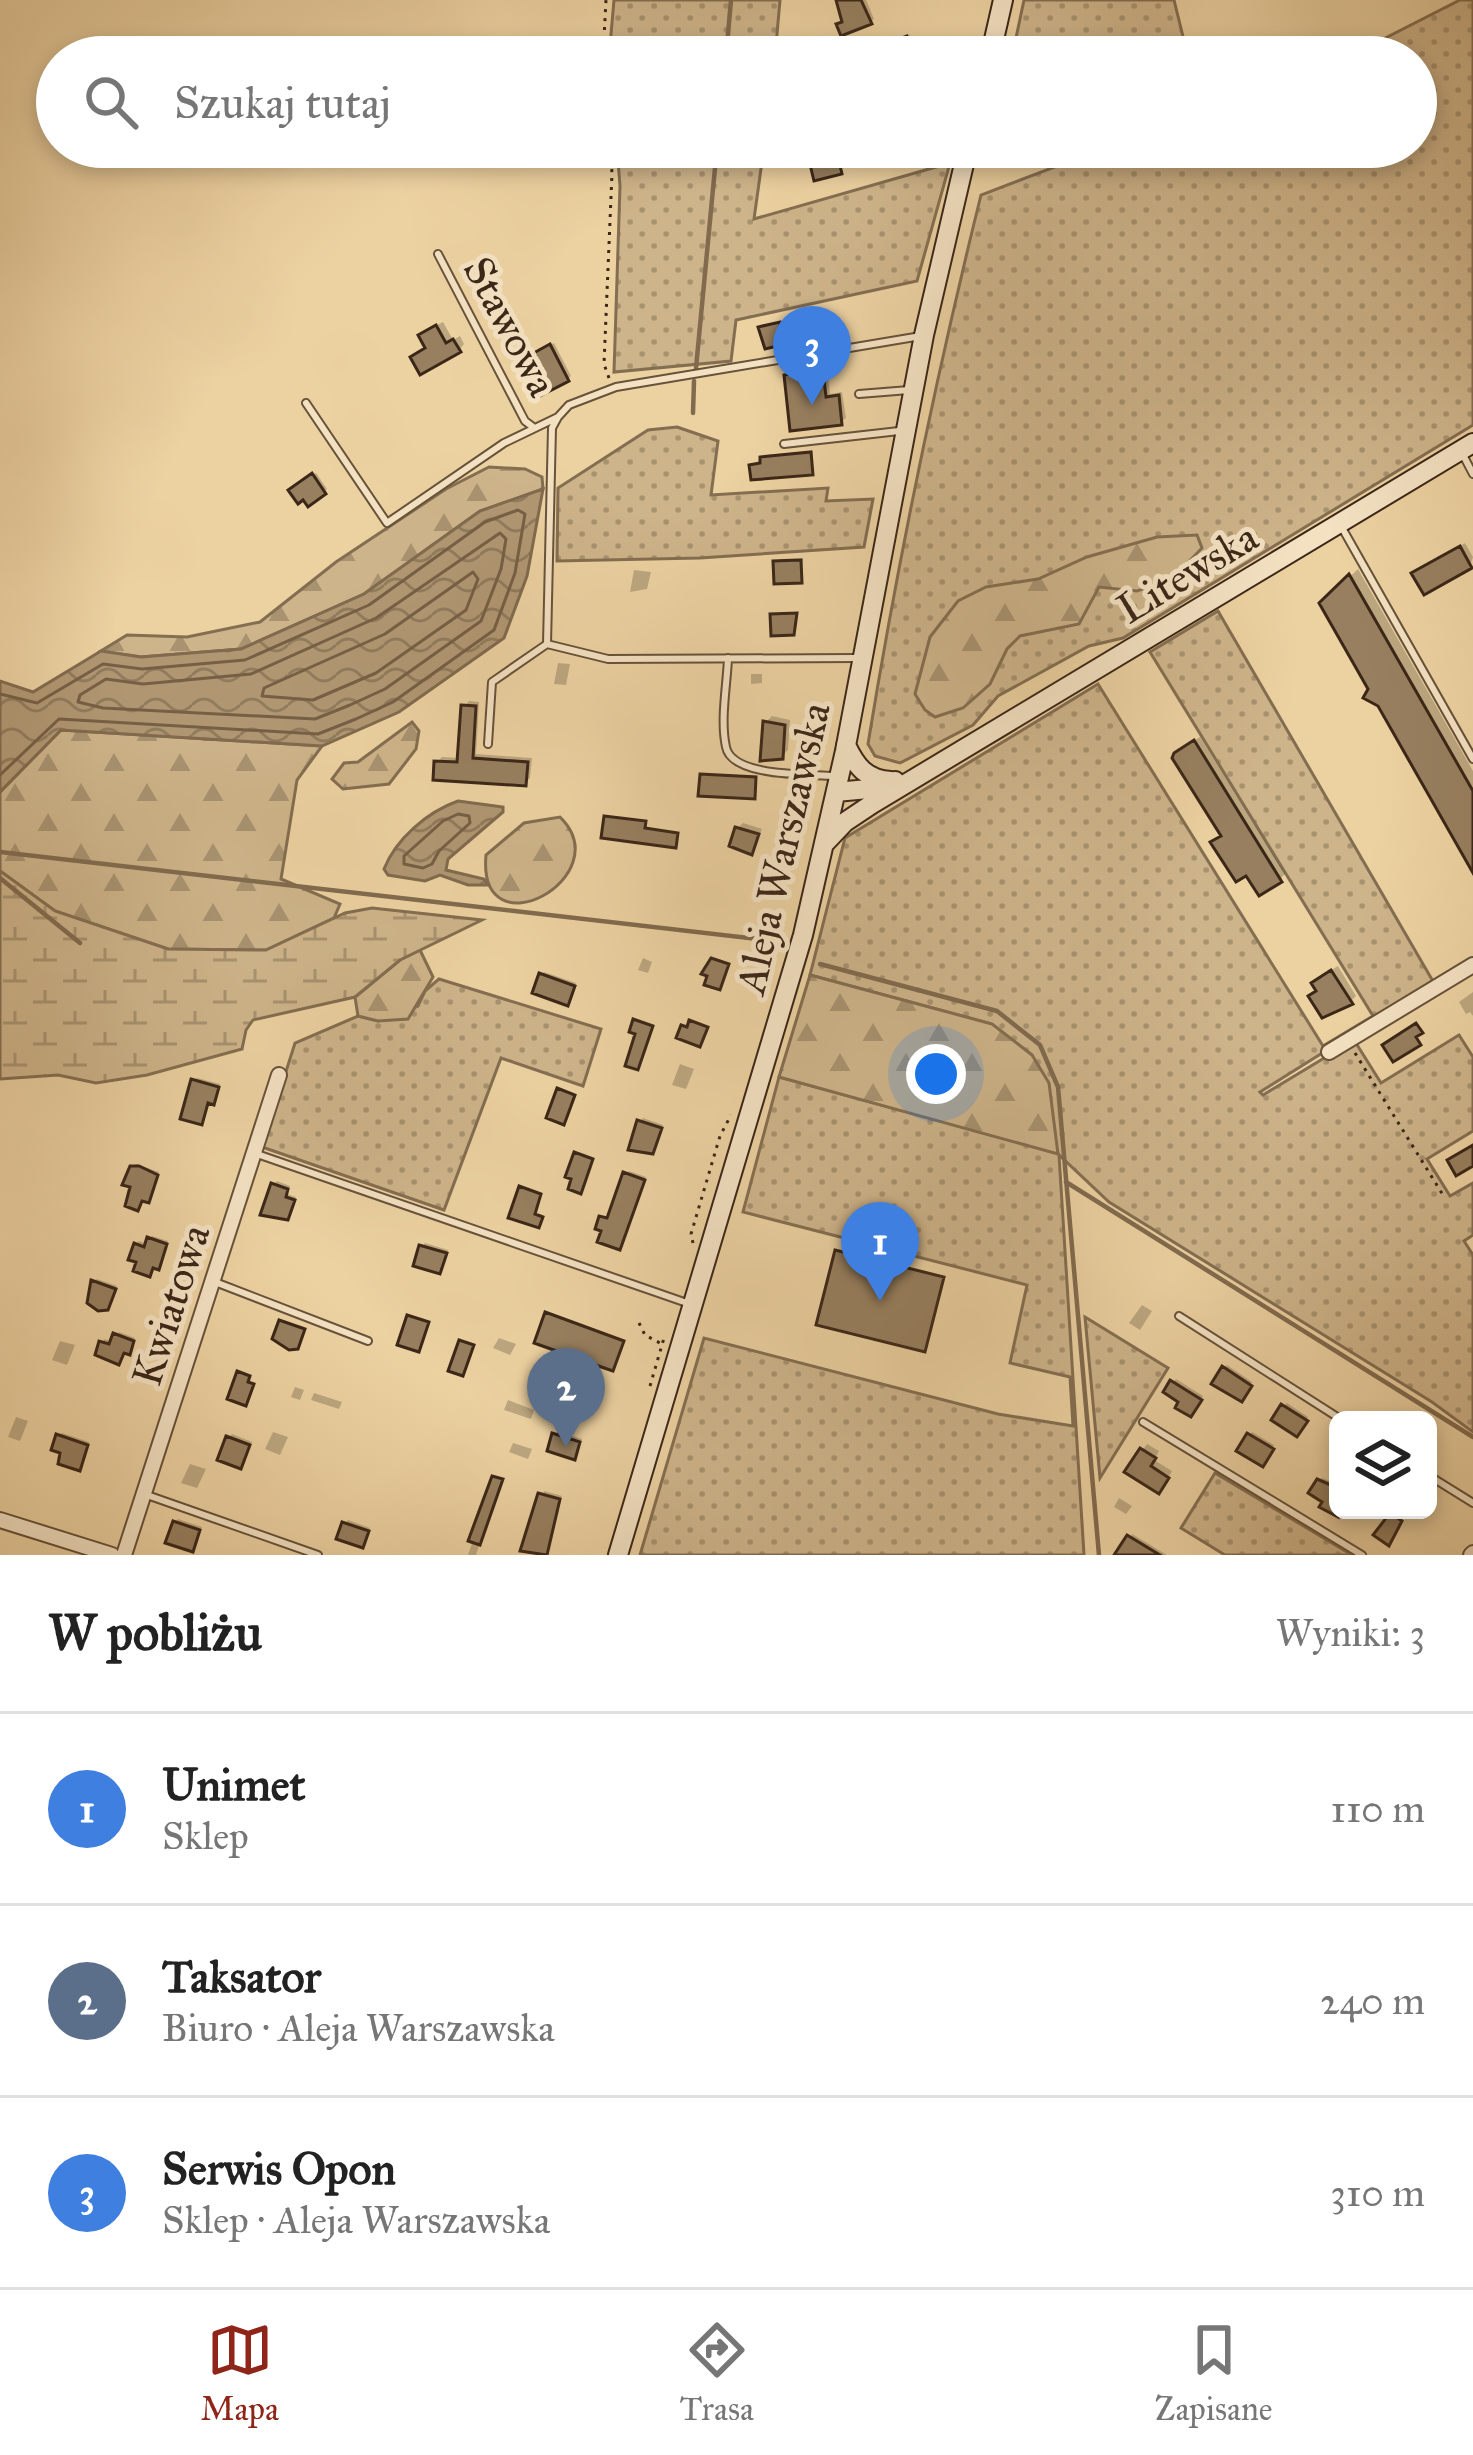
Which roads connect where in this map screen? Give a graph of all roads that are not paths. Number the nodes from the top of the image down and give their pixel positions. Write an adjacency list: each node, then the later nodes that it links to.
1 (1003, 0): 2 (street)
2 (995, 36)
3 (963, 168): 5 (street, Aleja Warszawska)
4 (438, 254): 10 (lane, Stawowa)
5 (924, 335): 6 (street, Aleja Warszawska); 9 (lane, Stawowa)
6 (914, 390): 7 (lane); 11 (street, Aleja Warszawska)
7 (859, 394)
8 (306, 403): 10 (lane, Stawowa)
9 (558, 417): 10 (lane, Stawowa); 16 (lane)
10 (532, 427)
11 (906, 430): 12 (lane); 18 (street, Aleja Warszawska)
12 (784, 444)
13 (1467, 446): 14 (lane); 15 (street, Litewska)
14 (1473, 474)
15 (1340, 523): 21 (lane); 22 (street, Litewska)
16 (547, 644): 17 (lane); 19 (lane)
17 (728, 658): 18 (lane); 24 (lane)
18 (862, 658): 20 (street, Aleja Warszawska)
19 (488, 744)
20 (846, 745): 23 (street); 24 (street, Aleja Warszawska)
21 (1473, 759)
22 (938, 764): 23 (street); 25 (street)
23 (891, 782): 24 (street)
24 (838, 784): 25 (street); 26 (street, Aleja Warszawska)
25 (878, 800): 26 (street)
26 (826, 842): 32 (street, Aleja Warszawska)
27 (1473, 964): 28 (street)
28 (1329, 1052)
29 (279, 1075): 30 (street, Kwiatowa)
30 (254, 1153): 31 (street, Kwiatowa); 32 (lane)
31 (212, 1280): 34 (lane); 38 (street, Kwiatowa)
32 (686, 1302): 44 (street, Aleja Warszawska)
33 (1179, 1316): 35 (lane)
34 (368, 1341)
35 (1329, 1412)
36 (1143, 1422): 45 (lane)
37 (1437, 1481): 39 (lane)
38 (143, 1494): 42 (street, Kwiatowa); 43 (lane)
39 (1473, 1504)
40 (0, 1520): 41 (street)
41 (112, 1555)
42 (124, 1555)
43 (318, 1555)
44 (618, 1555)
45 (1362, 1555)

